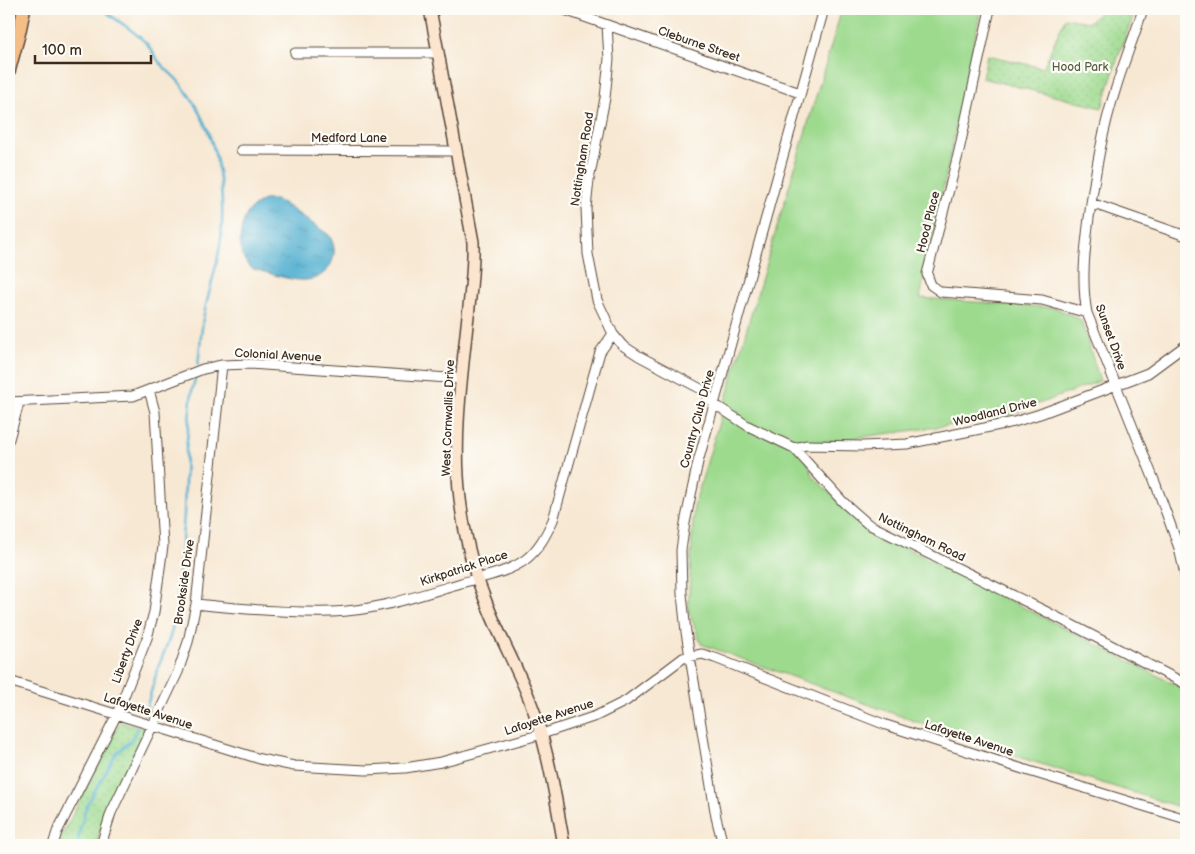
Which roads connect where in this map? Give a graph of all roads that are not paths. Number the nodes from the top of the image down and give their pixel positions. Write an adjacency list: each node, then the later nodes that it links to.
1 (24, 9): 10 (main road)
2 (430, 9): 9 (street, West Cornwallis Drive)
3 (562, 9): 7 (street, Cleburne Street)
4 (824, 9): 11 (street, Country Club Drive)
5 (990, 9): 16 (street, Hood Place)
6 (1143, 9): 14 (street, Sunset Drive)
7 (607, 25): 11 (street, Cleburne Street); 17 (street, Nottingham Road)
8 (295, 53): 9 (street)
9 (438, 53): 13 (street, West Cornwallis Drive)
10 (9, 70)
11 (800, 93): 25 (street, Country Club Drive)
12 (241, 150): 13 (street, Medford Lane)
13 (456, 151): 20 (street, West Cornwallis Drive)
14 (1091, 203): 15 (street); 16 (street, Sunset Drive)
15 (1186, 236)
16 (1087, 313): 21 (street, Sunset Drive)
17 (613, 334): 25 (street, Nottingham Road); 28 (street, Kirkpatrick Place)
18 (1186, 345): 21 (street, Woodland Drive)
19 (222, 365): 20 (street, Colonial Avenue); 22 (street, Colonial Avenue); 30 (street, Brookside Drive)
20 (462, 379): 28 (street, West Cornwallis Drive)
21 (1116, 386): 27 (street, Woodland Drive); 29 (street, Sunset Drive)
22 (149, 390): 24 (street, Colonial Avenue); 34 (street, Liberty Drive)
23 (9, 402): 24 (street, Colonial Avenue)
24 (19, 403): 26 (street)
25 (714, 404): 27 (street, Nottingham Road); 31 (street, Country Club Drive)
26 (9, 439)
27 (794, 448): 33 (street, Nottingham Road)
28 (478, 579): 30 (street, Kirkpatrick Place); 36 (street, West Cornwallis Drive)
29 (1186, 579)
30 (196, 604): 35 (street, Brookside Drive)
31 (691, 656): 36 (street, Lafayette Avenue); 37 (street, Lafayette Avenue); 41 (street, Country Club Drive)
32 (9, 681): 34 (street, Lafayette Avenue)
33 (1186, 684)
34 (117, 714): 35 (street, Lafayette Avenue); 38 (street, Liberty Drive)
35 (153, 726): 36 (street, Lafayette Avenue); 39 (street, Brookside Drive)
36 (542, 734): 40 (street, West Cornwallis Drive)
37 (1186, 819)
38 (53, 845)
39 (101, 845)
40 (564, 845)
41 (723, 845)

